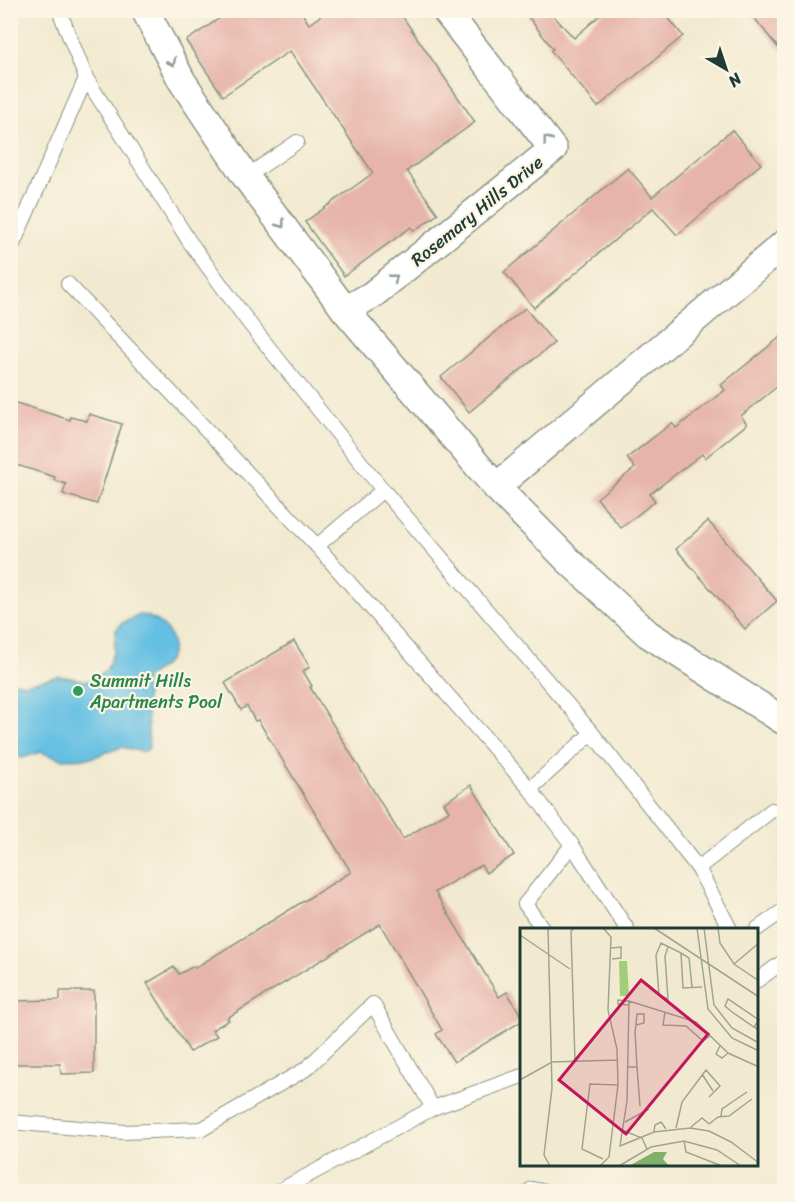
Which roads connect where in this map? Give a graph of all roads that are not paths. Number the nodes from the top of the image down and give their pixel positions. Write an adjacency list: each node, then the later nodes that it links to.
1 (59, 10): 4 (lane)
2 (145, 10): 6 (street, one-way to 6)
3 (445, 10): 10 (street, Rosemary Hills Drive, one-way to 3)
4 (86, 78): 8 (lane); 12 (lane)
5 (297, 142): 6 (lane)
6 (246, 177): 10 (street, one-way to 10)
7 (784, 244): 11 (street)
8 (10, 251)
9 (68, 284): 13 (lane)
10 (345, 310): 11 (street)
11 (496, 487): 14 (street)
12 (383, 490): 13 (lane); 15 (lane)
13 (317, 546): 16 (lane)
14 (784, 721)
15 (592, 733): 16 (lane); 19 (lane)
16 (530, 789): 18 (lane)
17 (772, 810): 19 (lane)
18 (572, 845): 21 (lane); 22 (lane)
19 (698, 868): 23 (lane)
20 (784, 910): 24 (lane)
21 (542, 928)
22 (626, 928)
23 (729, 928)
24 (758, 928)
25 (784, 961): 26 (lane)
26 (759, 979)
27 (520, 1077): 28 (lane)
28 (433, 1108): 29 (lane); 30 (lane)
29 (10, 1122)
30 (277, 1191)
31 (529, 1191): 32 (lane)
32 (547, 1191)

